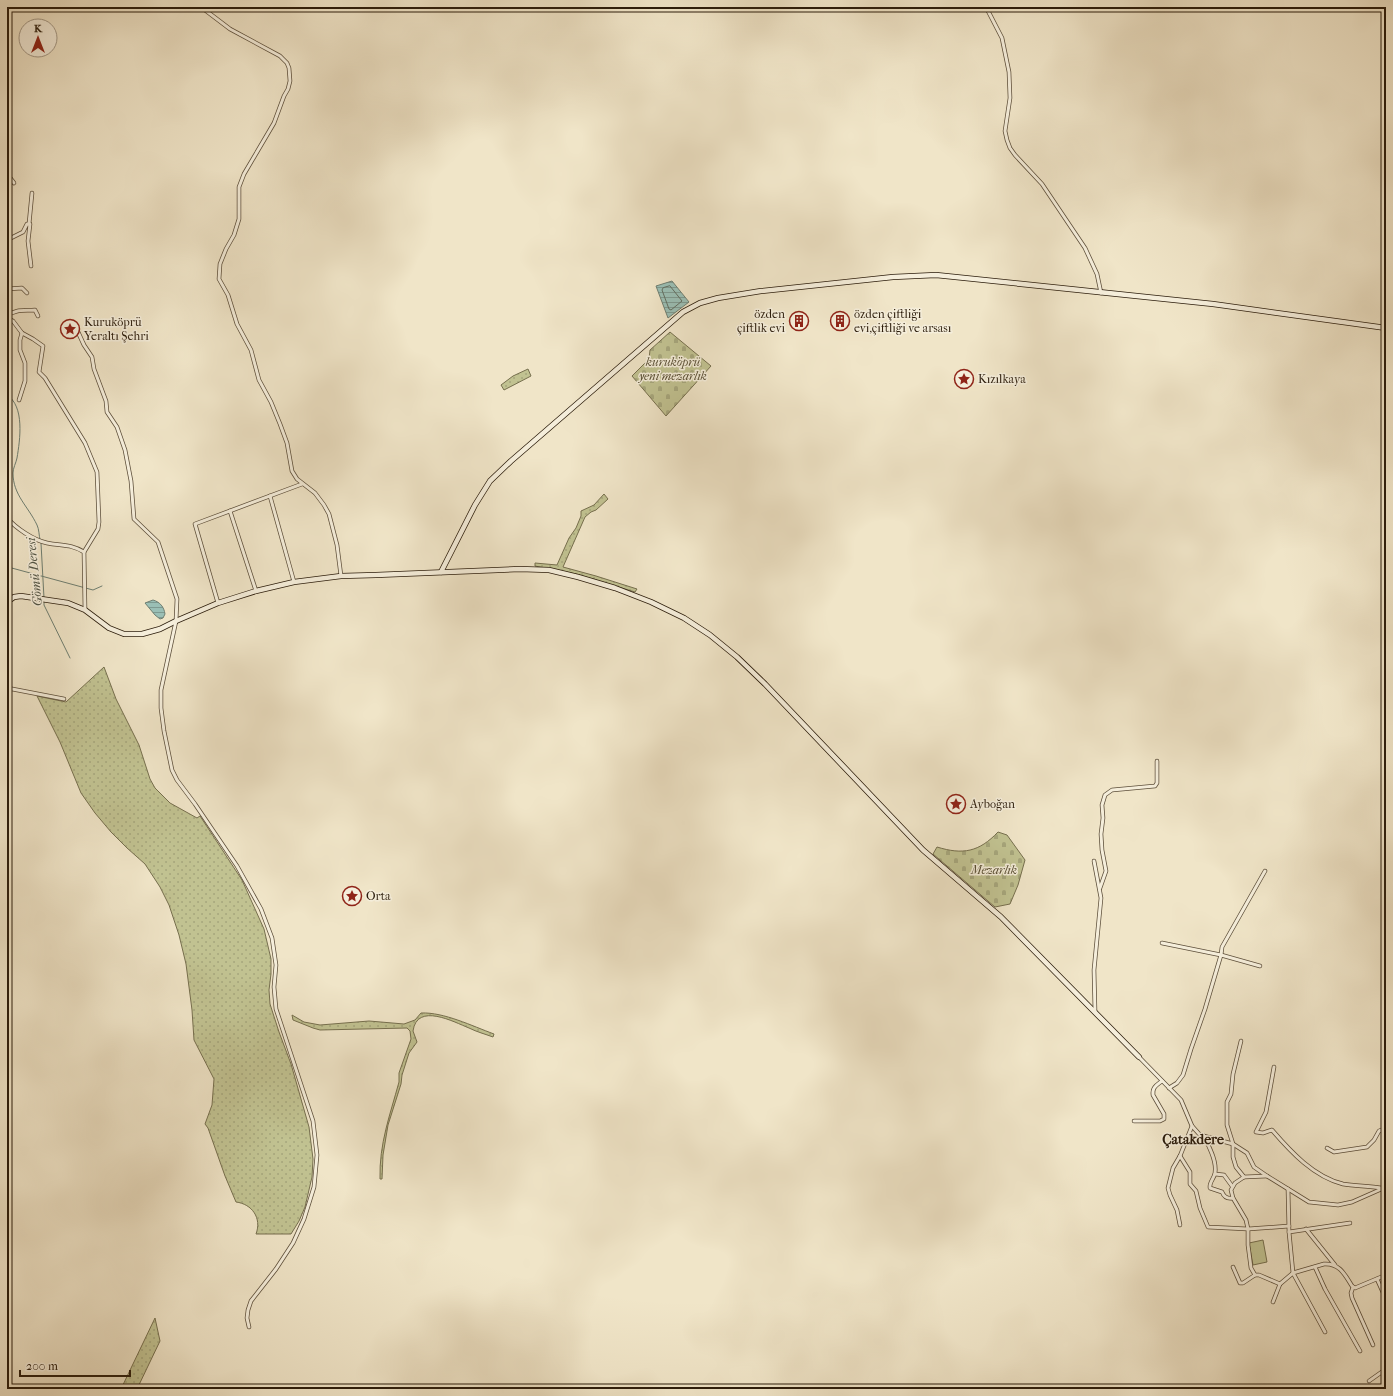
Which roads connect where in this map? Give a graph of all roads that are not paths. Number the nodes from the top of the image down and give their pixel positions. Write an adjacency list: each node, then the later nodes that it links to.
1 (201, 7): 18 (street)
2 (986, 7): 11 (street)
3 (7, 174): 4 (street)
4 (14, 183)
5 (32, 193): 6 (street)
6 (29, 224): 7 (street); 8 (street)
7 (7, 240)
8 (31, 266)
9 (7, 289): 10 (street)
10 (27, 293)
11 (1101, 293): 14 (street); 23 (street)
12 (38, 316): 13 (street)
13 (7, 317): 16 (street)
14 (1386, 328)
15 (78, 332): 30 (street)
16 (22, 333): 17 (street); 22 (street)
17 (19, 400)
18 (302, 484): 19 (street); 24 (street)
19 (270, 496): 20 (street); 25 (street)
20 (230, 511): 26 (street); 28 (street)
21 (7, 518): 22 (street)
22 (84, 552): 29 (street)
23 (441, 572): 24 (street); 40 (street)
24 (341, 576): 25 (street)
25 (294, 582): 26 (street)
26 (256, 591): 28 (street)
27 (7, 602): 29 (street)
28 (218, 603): 30 (street)
29 (85, 610): 30 (street)
30 (176, 621): 77 (street)
31 (7, 688): 32 (street)
32 (64, 699)
33 (1157, 761): 36 (street)
34 (1094, 861): 36 (street)
35 (1265, 871): 38 (street)
36 (1100, 888): 40 (street)
37 (1162, 943): 38 (street)
38 (1221, 955): 39 (street); 45 (street)
39 (1260, 966)
40 (1095, 1012): 42 (street)
41 (1241, 1041): 50 (street)
42 (1139, 1057): 44 (street)
43 (1274, 1067): 57 (street)
44 (1162, 1081): 45 (street); 46 (street)
45 (1169, 1088): 47 (street)
46 (1134, 1121)
47 (1192, 1126): 49 (street); 52 (street)
48 (1386, 1128): 51 (street)
49 (1204, 1136): 50 (street); 53 (street)
50 (1234, 1144): 54 (street); 55 (street)
51 (1327, 1148)
52 (1180, 1156): 61 (street); 63 (street)
53 (1215, 1174): 56 (street); 59 (street)
54 (1244, 1176): 55 (street); 56 (street)
55 (1267, 1176): 58 (street)
56 (1232, 1186): 59 (street)
57 (1384, 1187): 58 (street)
58 (1288, 1189): 62 (street)
59 (1233, 1198): 63 (street)
60 (1350, 1223): 64 (street)
61 (1180, 1225)
62 (1289, 1226): 63 (street); 65 (street)
63 (1248, 1229): 70 (street)
64 (1306, 1229): 65 (street); 66 (street)
65 (1289, 1232): 69 (street)
66 (1335, 1265): 68 (street); 74 (street)
67 (1233, 1267): 70 (street)
68 (1315, 1267): 69 (street); 80 (street)
69 (1293, 1273): 73 (street); 78 (street)
70 (1255, 1275): 73 (street)
71 (1386, 1275): 72 (street)
72 (1376, 1279): 74 (street); 75 (street)
73 (1280, 1284): 76 (street)
74 (1353, 1287): 79 (street)
75 (1386, 1299)
76 (1273, 1302)
77 (249, 1327)
78 (1325, 1332)
79 (1373, 1345)
80 (1360, 1350)
81 (1386, 1369): 82 (street)
82 (1369, 1381)

